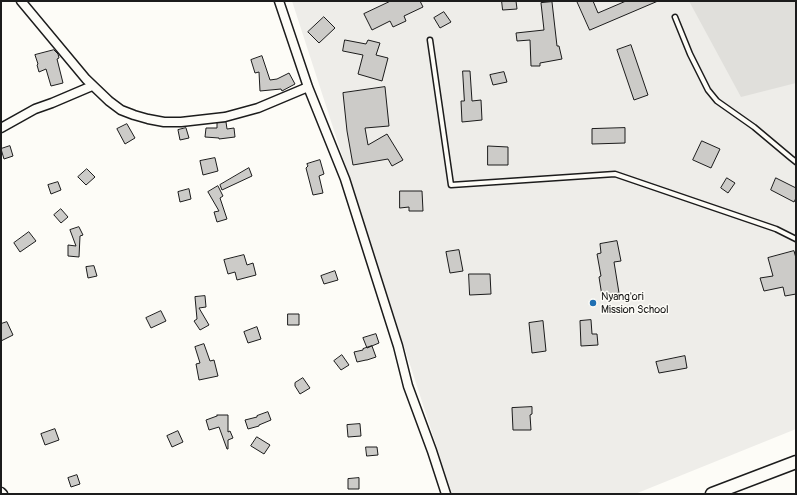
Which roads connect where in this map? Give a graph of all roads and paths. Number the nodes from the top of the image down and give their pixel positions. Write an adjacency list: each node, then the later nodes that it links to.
1 (21, 1): 5 (street)
2 (279, 1): 6 (street)
3 (675, 17): 8 (lane)
4 (430, 40): 9 (lane)
5 (92, 86): 6 (street); 7 (street)
6 (308, 87): 11 (street)
7 (1, 128)
8 (796, 162)
9 (796, 239)
10 (796, 462): 12 (main road)
11 (446, 494)
12 (712, 494)

